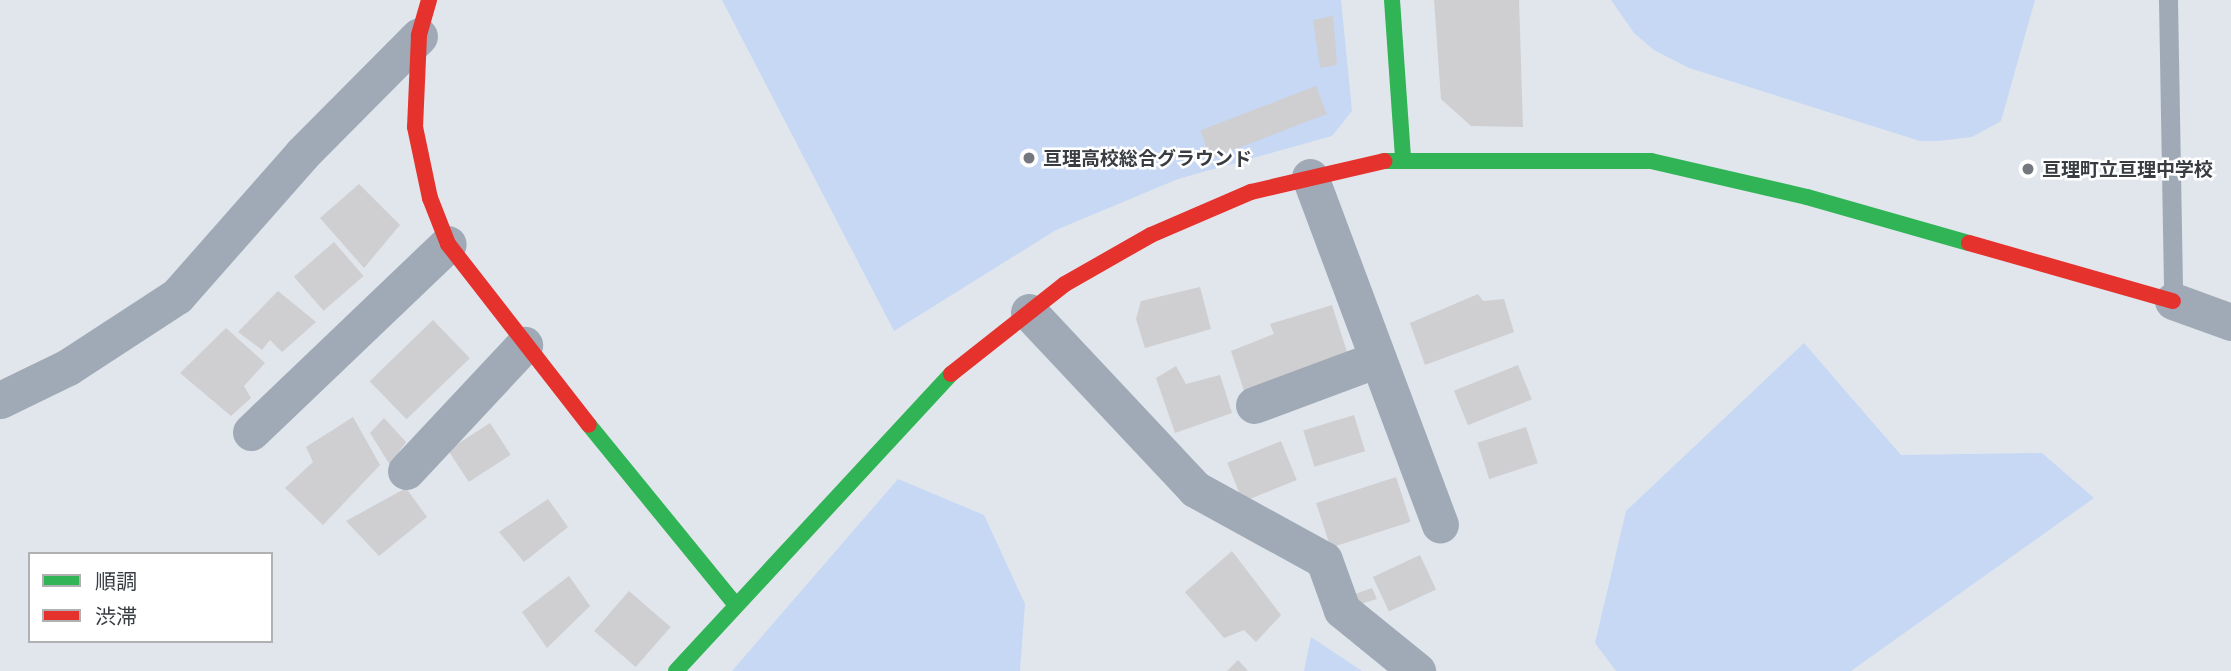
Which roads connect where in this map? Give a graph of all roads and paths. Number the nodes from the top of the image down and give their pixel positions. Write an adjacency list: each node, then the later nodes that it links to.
1 (429, 0): 4 (street)
2 (1392, 0): 5 (street)
3 (2168, 0): 8 (lane)
4 (419, 36): 7 (street); 13 (street)
5 (1403, 158): 6 (street); 8 (street)
6 (1310, 177): 9 (street); 12 (street)
7 (447, 243): 11 (street); 15 (street)
8 (2173, 301): 10 (street)
9 (1029, 312): 18 (street); 20 (street)
10 (2231, 323)
11 (524, 345): 16 (street); 18 (street)
12 (1378, 359): 14 (street); 17 (street)
13 (0, 400)
14 (1254, 405)
15 (251, 432)
16 (406, 471)
17 (1440, 524)
18 (735, 604): 19 (street)
19 (676, 671)
20 (1417, 671)

